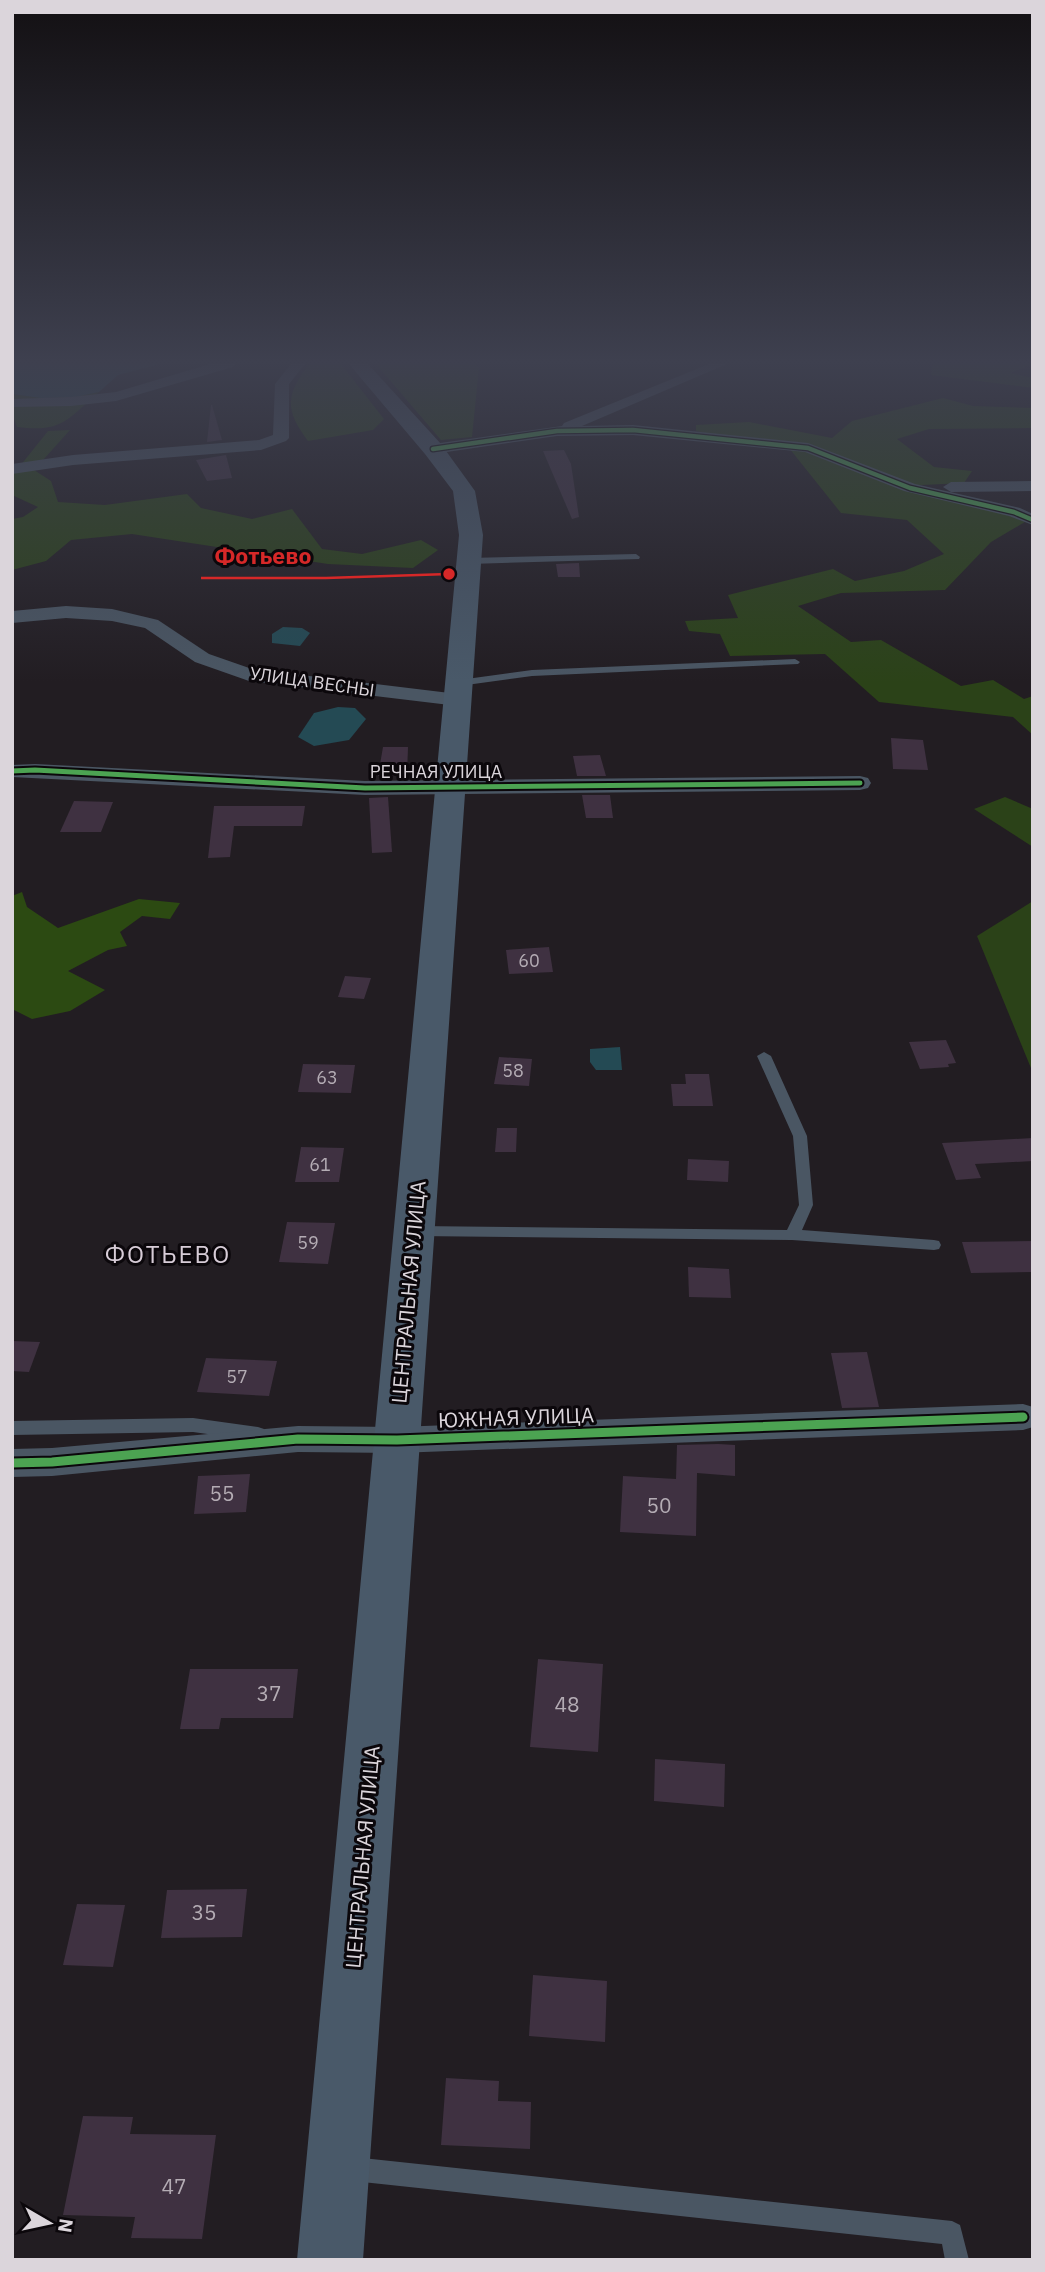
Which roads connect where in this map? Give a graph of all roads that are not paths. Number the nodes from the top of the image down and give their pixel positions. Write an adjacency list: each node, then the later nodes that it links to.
1 (449, 470): 7 (main road, ЦЕНТРАЛЬНАЯ УЛИЦА)
2 (864, 470): 4 (street)
3 (1033, 486): 4 (street)
4 (910, 488): 5 (street)
5 (1033, 520)
6 (636, 557): 7 (lane)
7 (469, 561): 10 (main road, ЦЕНТРАЛЬНАЯ УЛИЦА)
8 (12, 617): 10 (street, УЛИЦА ВЕСНЫ)
9 (794, 662): 10 (lane)
10 (458, 692): 13 (main road, ЦЕНТРАЛЬНАЯ УЛИЦА)
11 (12, 771): 13 (street, РЕЧНАЯ УЛИЦА)
12 (860, 783): 13 (street, РЕЧНАЯ УЛИЦА)
13 (450, 789): 15 (main road, ЦЕНТРАЛЬНАЯ УЛИЦА)
14 (764, 1056): 16 (lane)
15 (414, 1231): 16 (lane); 21 (main road, ЦЕНТРАЛЬНАЯ УЛИЦА)
16 (792, 1235): 17 (lane)
17 (934, 1245)
18 (1023, 1417): 21 (street, ЮЖНАЯ УЛИЦА)
19 (12, 1428): 20 (lane)
20 (298, 1439): 21 (street, ЮЖНАЯ УЛИЦА); 22 (street, ЮЖНАЯ УЛИЦА)
21 (397, 1440): 23 (main road, ЦЕНТРАЛЬНАЯ УЛИЦА)
22 (12, 1463)
23 (338, 2167): 24 (main road, ЦЕНТРАЛЬНАЯ УЛИЦА); 25 (lane)
24 (330, 2260)
25 (957, 2260)

